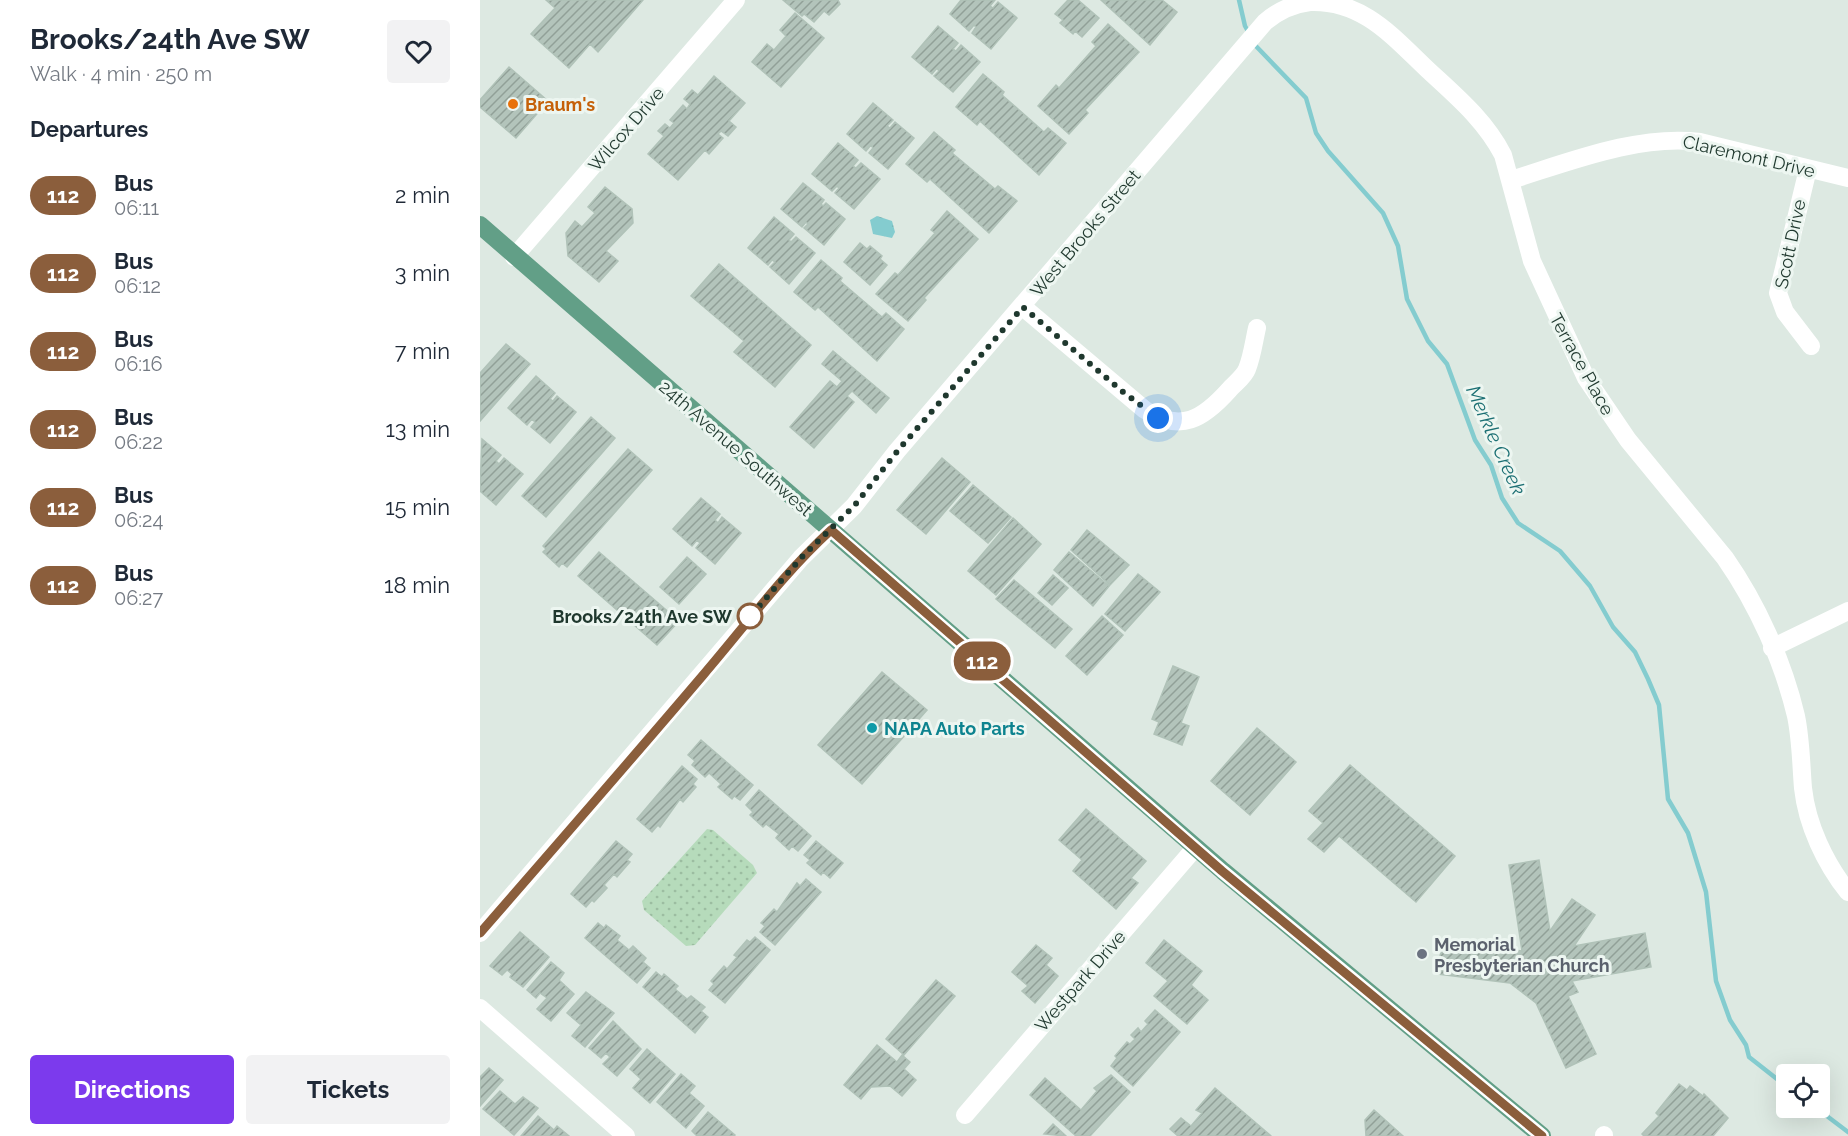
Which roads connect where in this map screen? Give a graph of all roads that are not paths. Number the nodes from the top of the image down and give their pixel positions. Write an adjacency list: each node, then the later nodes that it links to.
1 (736, 0): 7 (street, Wilcox Drive)
2 (1265, 22): 5 (street, Terrace Place); 8 (street, West Brooks Street)
3 (1808, 169): 4 (street, Claremont Drive); 5 (street, Claremont Drive); 10 (street, Scott Drive)
4 (1848, 178)
5 (1511, 180): 13 (street, Terrace Place)
6 (480, 225): 7 (main road, 24th Avenue Southwest)
7 (514, 257): 11 (main road, 24th Avenue Southwest)
8 (1023, 307): 9 (street); 11 (street, West Brooks Street)
9 (1257, 328)
10 (1811, 346)
11 (831, 530): 14 (main road, 24th Avenue Southwest); 16 (street, West Brooks Street)
12 (1848, 611): 13 (street)
13 (1772, 648): 15 (street, Terrace Place)
14 (1195, 848): 18 (street, Westpark Drive); 20 (main road, 24th Avenue Southwest)
15 (1848, 892)
16 (480, 933)
17 (480, 1008): 19 (street)
18 (965, 1114)
19 (626, 1136)
20 (1542, 1136)

